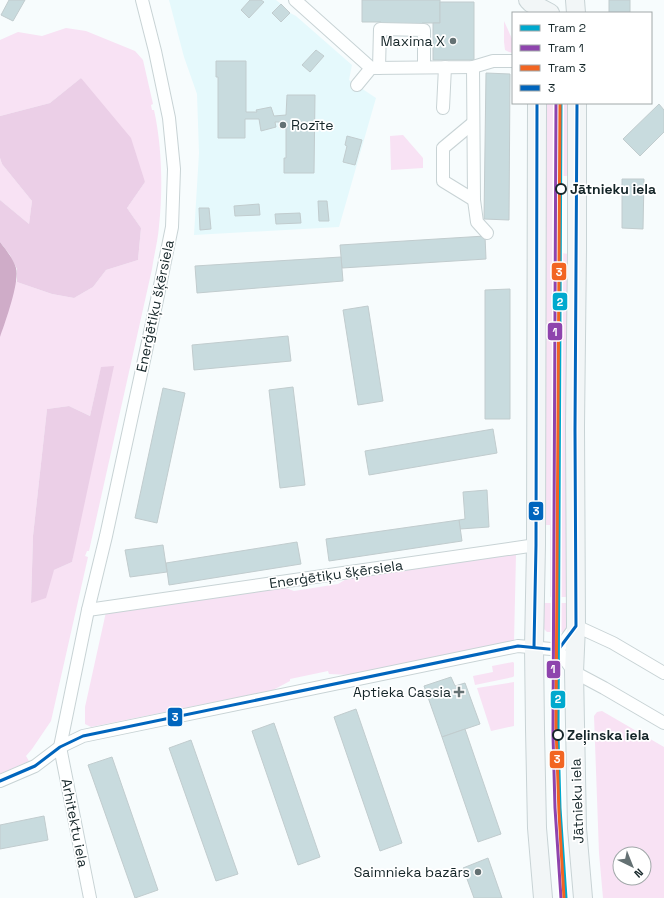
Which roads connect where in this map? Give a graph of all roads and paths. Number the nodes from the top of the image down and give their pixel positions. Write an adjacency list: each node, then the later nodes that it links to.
1 (142, 0): 21 (street, Enerģētiķu šķērsiela)
2 (295, 0): 5 (street)
3 (575, 0): 7 (street)
4 (530, 5): 6 (street)
5 (308, 6): 12 (street)
6 (548, 12)
7 (576, 12)
8 (512, 61): 11 (street)
9 (424, 67): 10 (street); 12 (street); 12 (street)
10 (445, 67): 11 (street); 16 (street)
11 (473, 67): 17 (street)
12 (375, 68): 13 (street)
13 (357, 85)
14 (537, 104): 20 (street)
15 (577, 104): 22 (street, Jātnieku iela)
16 (443, 108)
17 (473, 123): 18 (street); 18 (street)
18 (474, 200): 19 (street)
19 (487, 233)
20 (536, 545): 21 (street, Enerģētiķu šķērsiela); 23 (street)
21 (88, 610): 28 (street, Enerģētiķu šķērsiela)
22 (576, 626): 24 (street); 25 (street, Jātnieku iela); 26 (street)
23 (534, 647): 24 (street); 28 (street); 31 (street)
24 (558, 650): 25 (street)
25 (574, 672): 27 (street); 32 (street, Jātnieku iela)
26 (664, 673)
27 (664, 723)
28 (60, 747): 29 (street); 30 (street, Arhitektu iela)
29 (0, 781)
30 (90, 898)
31 (543, 898)
32 (583, 898)

